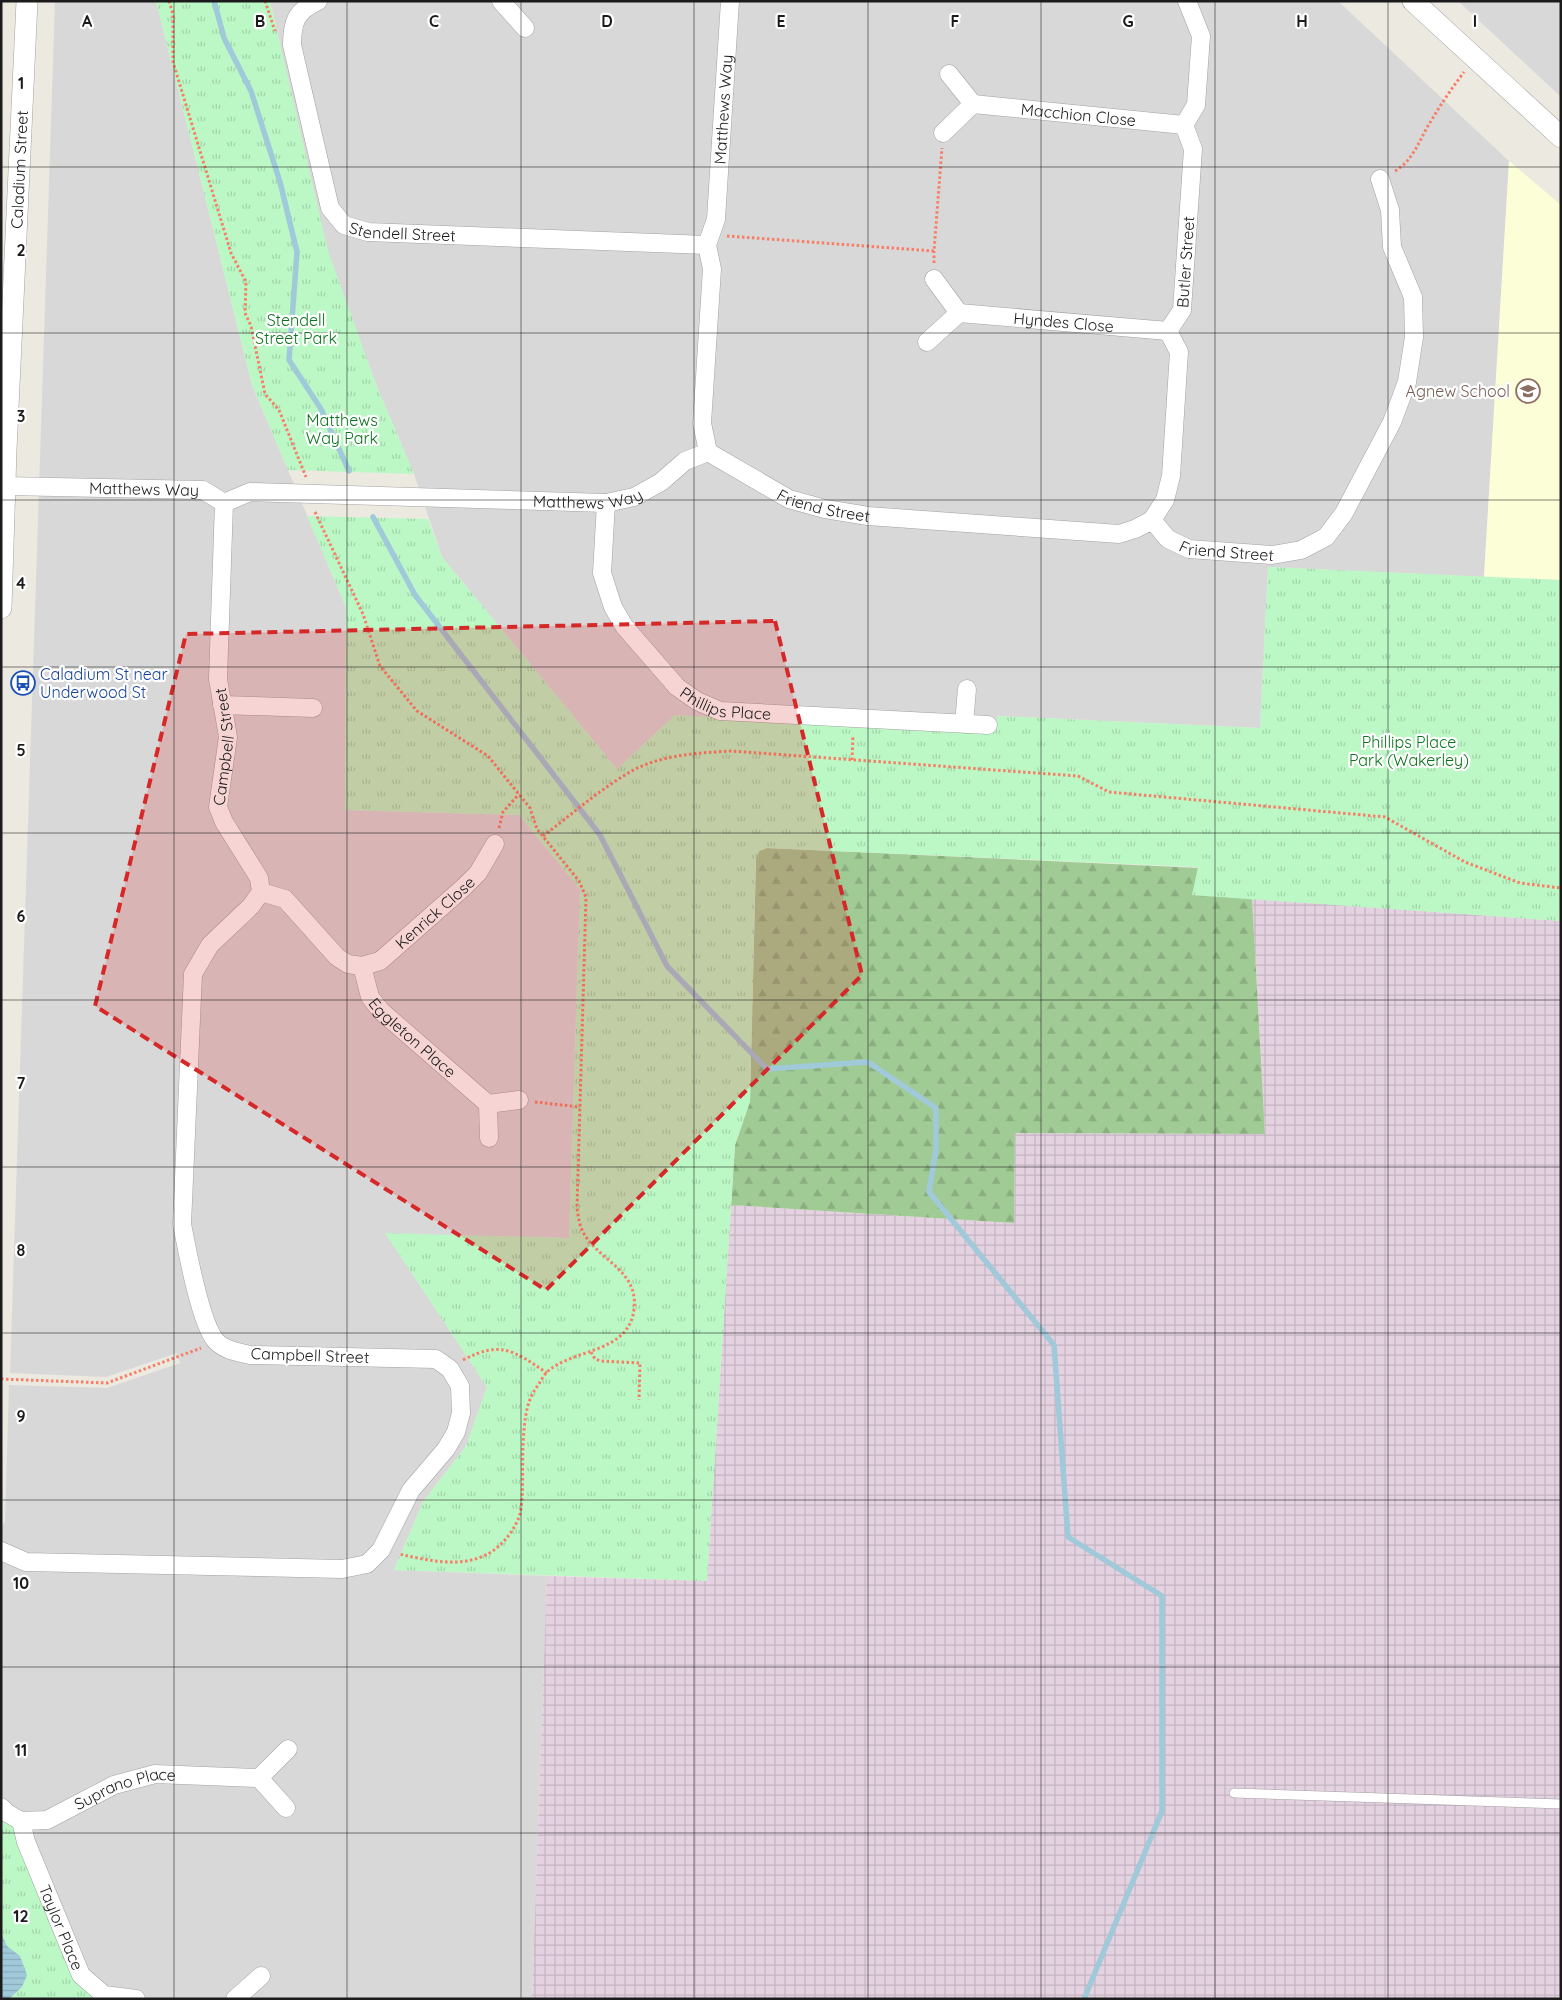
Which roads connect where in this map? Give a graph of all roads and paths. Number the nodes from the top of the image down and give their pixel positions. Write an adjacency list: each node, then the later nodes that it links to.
1 (26, 1): 22 (street, Caladium Street)
2 (169, 1): 23 (path)
3 (318, 1): 16 (street, Stendell Street)
4 (501, 1): 8 (street)
5 (730, 1): 16 (street, Matthews Way)
6 (1187, 1): 12 (street)
7 (1414, 1): 9 (street)
8 (525, 28)
9 (1475, 58): 14 (street); 15 (path)
10 (949, 74): 11 (street)
11 (973, 104): 12 (street, Macchion Close); 13 (street)
12 (1184, 125): 19 (street, Butler Street)
13 (943, 133): 16 (path)
14 (1561, 137)
15 (1380, 180): 26 (street, Friend Street)
16 (708, 239): 21 (street, Matthews Way)
17 (934, 279): 18 (street)
18 (959, 313): 19 (street, Hyndes Close); 20 (street)
19 (1168, 331): 26 (street, Butler Street)
20 (927, 342)
21 (708, 452): 24 (street, Matthews Way); 26 (street, Friend Street)
22 (5, 486): 25 (street, Matthews Way); 27 (street, Caladium Street)
23 (313, 493): 24 (street, Matthews Way); 25 (street, Matthews Way); 35 (path)
24 (606, 502): 31 (street, Phillips Place)
25 (224, 503): 29 (street, Campbell Street)
26 (1152, 520)
27 (1, 608)
28 (967, 689): 32 (street)
29 (222, 706): 30 (street); 39 (street, Campbell Street)
30 (313, 708)
31 (854, 718): 32 (street, Phillips Place); 34 (path)
32 (964, 723): 33 (street, Phillips Place)
33 (988, 725)
34 (852, 760): 36 (path); 38 (path)
35 (519, 794): 36 (path); 37 (path)
36 (543, 836): 43 (path)
37 (495, 844): 40 (street, Kenrick Close)
38 (1561, 888)
39 (261, 892): 40 (street); 45 (street)
40 (362, 966): 42 (street, Eggleton Place)
41 (519, 1100): 42 (street); 43 (path)
42 (488, 1104): 44 (street)
43 (580, 1107): 46 (path)
44 (489, 1138)
45 (215, 1341): 47 (street, Campbell Street); 49 (path)
46 (591, 1352): 48 (path); 50 (path)
47 (450, 1369): 48 (path); 51 (street)
48 (547, 1373): 51 (path)
49 (1, 1379)
50 (639, 1400)
51 (381, 1550): 52 (street)
52 (1, 1551)
53 (288, 1750): 54 (street)
54 (259, 1778): 58 (street); 59 (street, Suprano Place)
55 (1234, 1793): 56 (lane)
56 (1561, 1804)
57 (1, 1806): 59 (street)
58 (286, 1808)
59 (21, 1821): 61 (street, Taylor Place)
60 (261, 1976): 62 (street)
61 (136, 1999)
62 (235, 1999)

